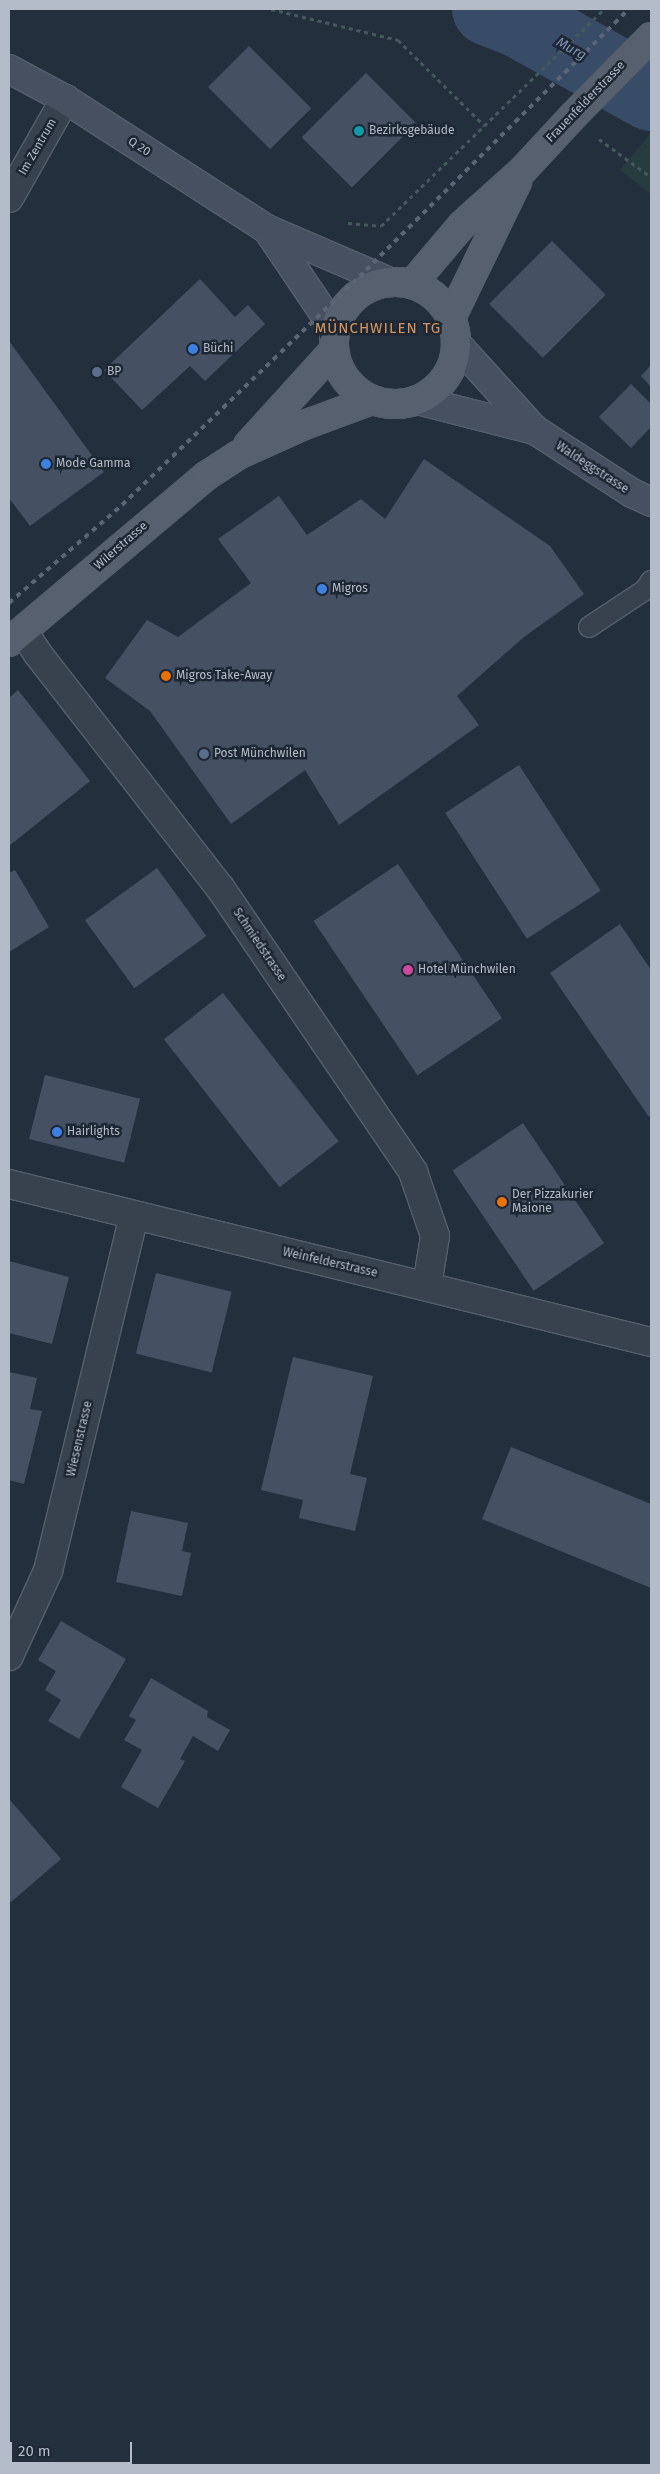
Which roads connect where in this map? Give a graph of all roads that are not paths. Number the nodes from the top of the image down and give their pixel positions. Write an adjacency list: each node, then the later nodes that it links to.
1 (651, 37): 4 (main road, Frauenfelderstrasse)
2 (9, 69): 3 (main road, Q 20)
3 (65, 99): 5 (street, Im Zentrum); 6 (main road, Q 20)
4 (523, 170): 7 (main road, Frauenfelderstrasse); 8 (main road, Frauenfelderstrasse)
5 (9, 196)
6 (267, 229): 7 (main road, Q 20); 9 (main road, Q 20)
7 (401, 283): 8 (main road); 9 (main road)
8 (454, 331): 11 (main road); 12 (main road, Waldeggstrasse)
9 (335, 340): 10 (main road); 13 (main road, Wilerstrasse)
10 (372, 400): 11 (main road); 13 (main road, Wilerstrasse)
11 (417, 400): 12 (main road, Waldeggstrasse)
12 (535, 430): 14 (main road, Waldeggstrasse)
13 (238, 455): 17 (main road, Wilerstrasse)
14 (651, 502)
15 (651, 581): 16 (lane)
16 (589, 627)
17 (16, 637): 20 (street, Schmiedstrasse)
18 (9, 1184): 19 (street, Weinfelderstrasse)
19 (134, 1216): 20 (street, Weinfelderstrasse); 22 (street, Wiesenstrasse)
20 (427, 1286): 21 (street, Weinfelderstrasse)
21 (651, 1342)
22 (9, 1656)

